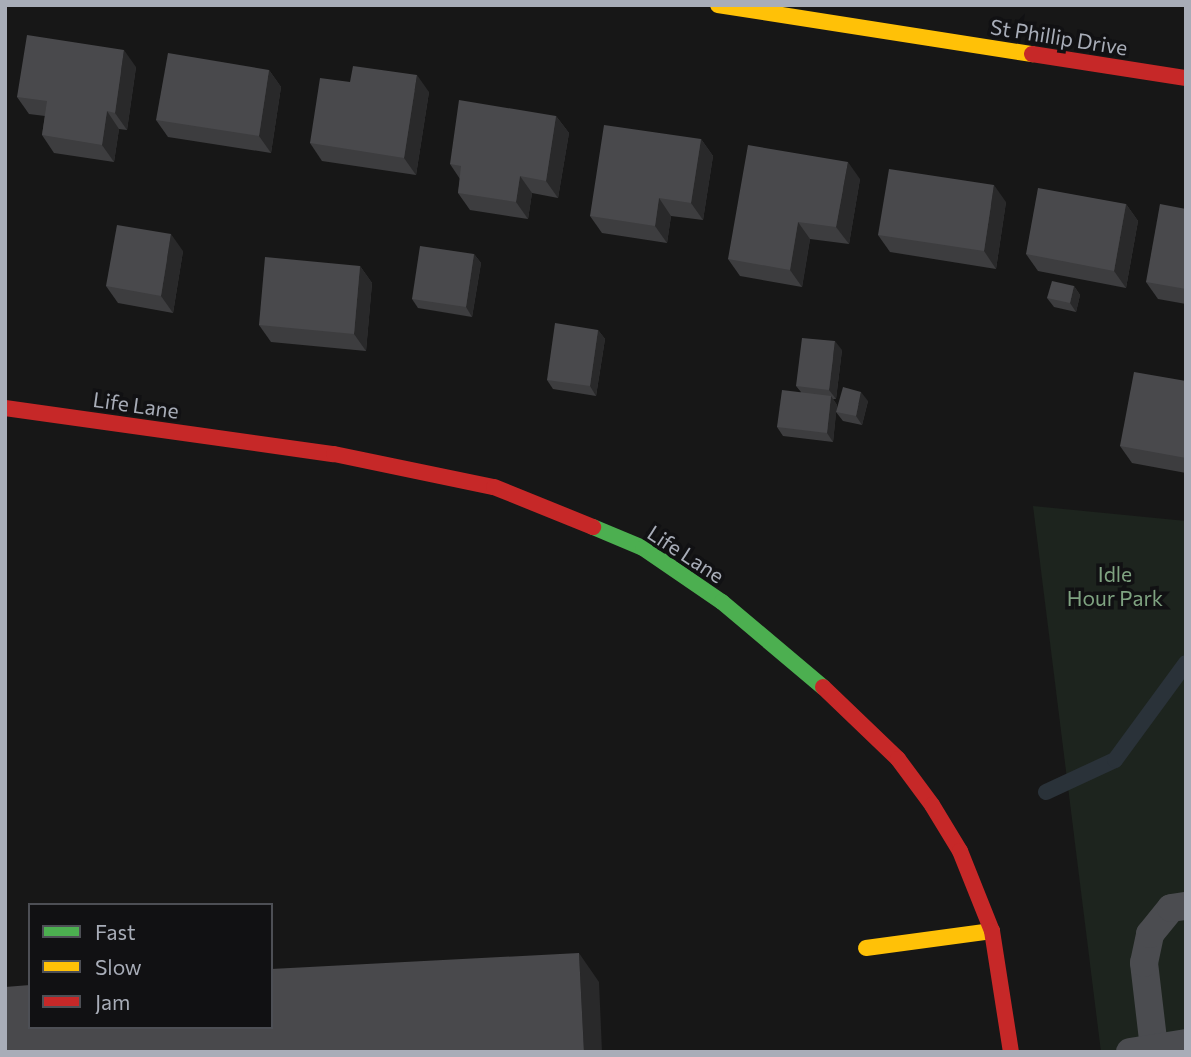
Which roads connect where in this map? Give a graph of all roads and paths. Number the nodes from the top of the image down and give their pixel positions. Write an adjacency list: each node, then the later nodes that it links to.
1 (718, 5): 2 (street, St Phillip Drive)
2 (1186, 78)
3 (5, 408): 5 (street, Life Lane)
4 (1186, 906): 8 (lane)
5 (992, 931): 6 (street); 9 (street, Life Lane)
6 (866, 948)
7 (1186, 1043): 8 (lane)
8 (1142, 1050)
9 (1011, 1052)

